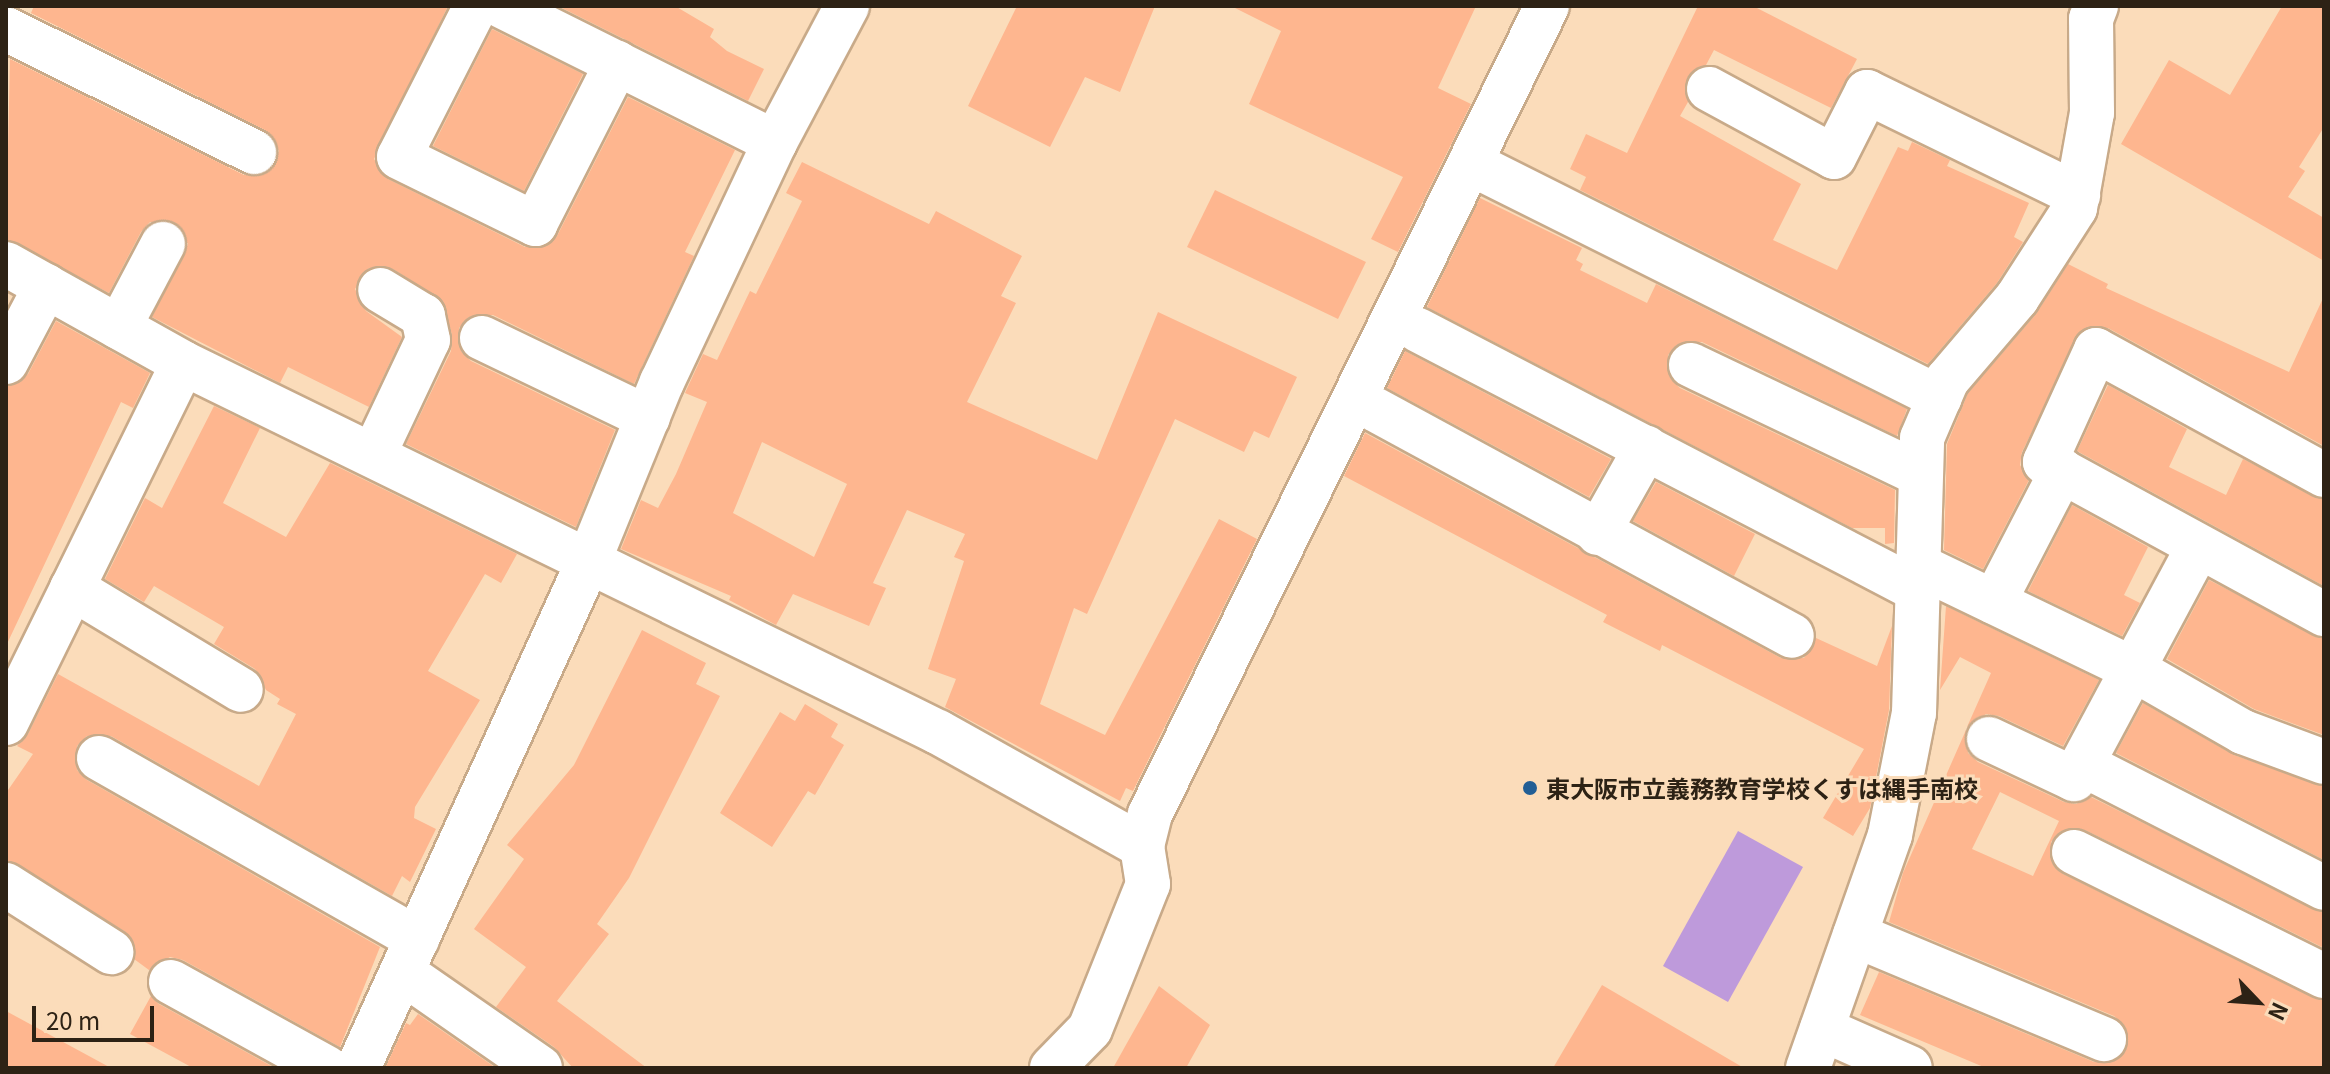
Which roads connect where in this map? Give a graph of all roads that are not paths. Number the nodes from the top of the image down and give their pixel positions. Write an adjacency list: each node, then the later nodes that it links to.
1 (847, 6): 8 (street)
2 (1547, 6): 10 (street)
3 (2096, 6): 11 (street)
4 (501, 7): 6 (street); 6 (street)
5 (6, 29): 9 (street)
6 (617, 63): 8 (street)
7 (1709, 89): 11 (street)
8 (775, 142): 24 (street)
9 (254, 152)
10 (1470, 163): 22 (street); 45 (street)
11 (2078, 195): 22 (street)
12 (163, 244): 16 (street)
13 (6, 264): 14 (street)
14 (46, 286): 16 (street); 19 (street)
15 (380, 290): 26 (street)
16 (119, 327): 20 (street)
17 (1418, 330): 25 (street)
18 (482, 338): 24 (street)
19 (6, 362)
20 (183, 363): 26 (street); 34 (street)
21 (1691, 365): 28 (street)
22 (1940, 398): 28 (street)
23 (1376, 410): 30 (street)
24 (648, 418): 32 (street)
25 (1646, 448): 30 (street); 33 (street)
26 (374, 454): 32 (street)
27 (2062, 471): 29 (street); 31 (street); 35 (street)
28 (1920, 474): 33 (street)
29 (2324, 475)
30 (1598, 533): 37 (street)
31 (2198, 548): 36 (street); 38 (street)
32 (590, 558): 45 (street); 51 (street)
33 (1916, 577): 35 (street); 49 (street)
34 (72, 588): 39 (street); 40 (street)
35 (1994, 602): 38 (street)
36 (2324, 614)
37 (1792, 636)
38 (2133, 669): 43 (street); 44 (street)
39 (241, 690)
40 (6, 723)
41 (1989, 739): 44 (street)
42 (99, 758): 51 (street)
43 (2324, 762)
44 (2082, 764): 48 (street)
45 (1142, 846): 59 (street)
46 (2074, 852): 52 (street)
47 (6, 885): 50 (street)
48 (2324, 888)
49 (1855, 935): 54 (street); 55 (street)
50 (111, 952)
51 (409, 955): 57 (street); 58 (street)
52 (2324, 976)
53 (171, 982): 56 (street)
54 (2104, 1039)
55 (1815, 1049): 60 (street)
56 (327, 1068)
57 (358, 1068)
58 (540, 1068)
59 (1052, 1068)
60 (1910, 1068)

